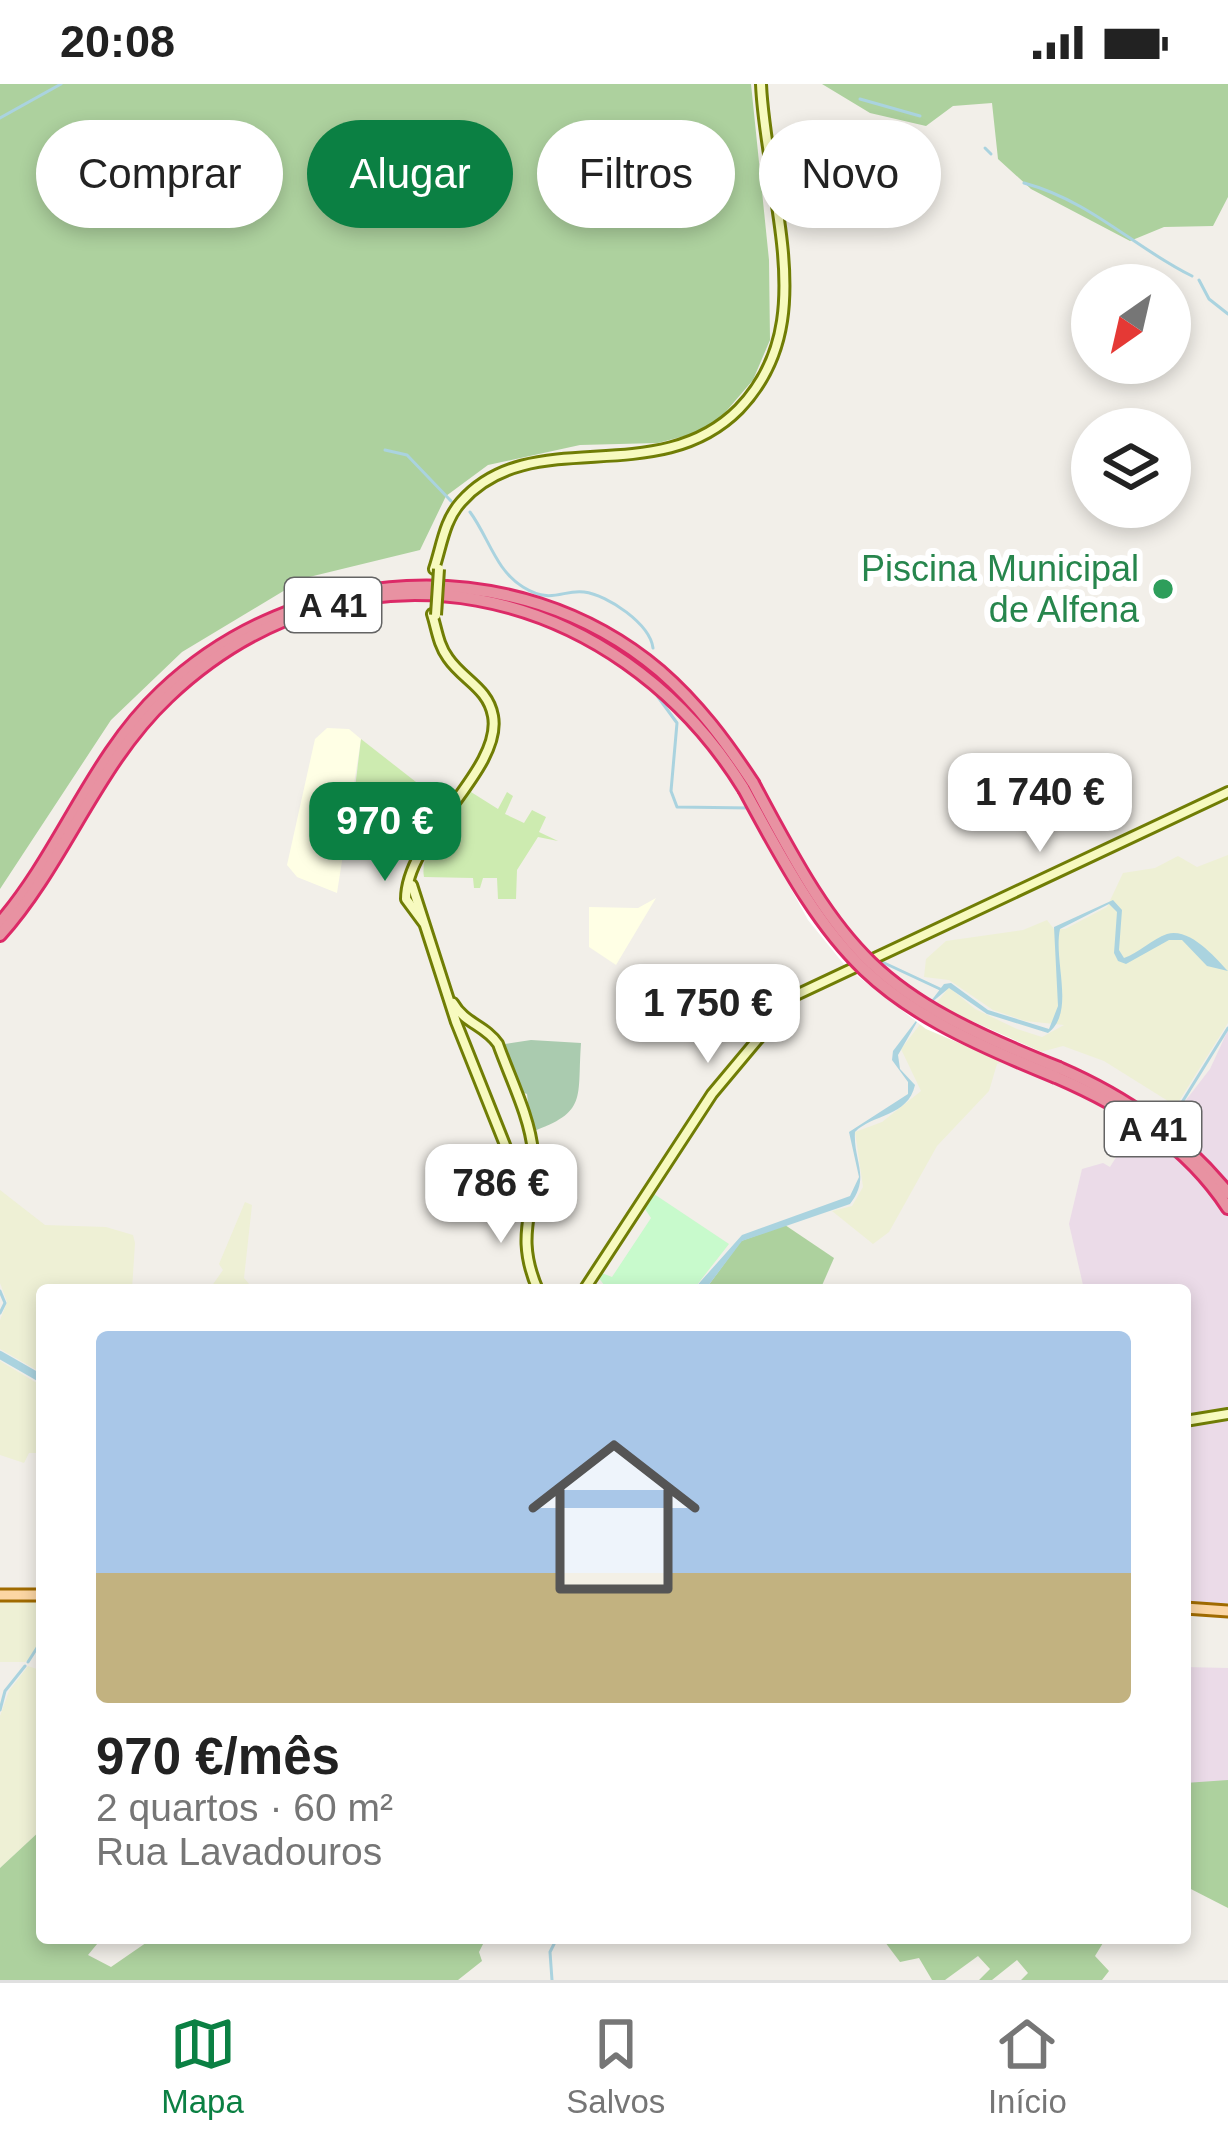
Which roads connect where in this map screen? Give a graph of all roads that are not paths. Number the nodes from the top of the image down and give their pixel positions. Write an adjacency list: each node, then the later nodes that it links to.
1 (761, 84): 6 (street, bridge)
2 (748, 786): 4 (highway, A 41); 5 (highway, A 41); 8 (highway, A 41, bridge)
3 (1228, 792): 13 (street)
4 (0, 922)
5 (0, 935)
6 (446, 991): 7 (street); 7 (street)
7 (466, 1032): 9 (street); 9 (street)
8 (1058, 1072): 10 (highway, A 41); 11 (highway, A 41)
9 (531, 1192): 12 (street)
10 (1228, 1193)
11 (1228, 1208)
12 (536, 1284)
13 (589, 1284)
14 (1228, 1414): 15 (street)
15 (1191, 1420)
16 (0, 1595): 17 (main road)
17 (36, 1595)
18 (1191, 1609): 19 (main road)
19 (1228, 1612)

